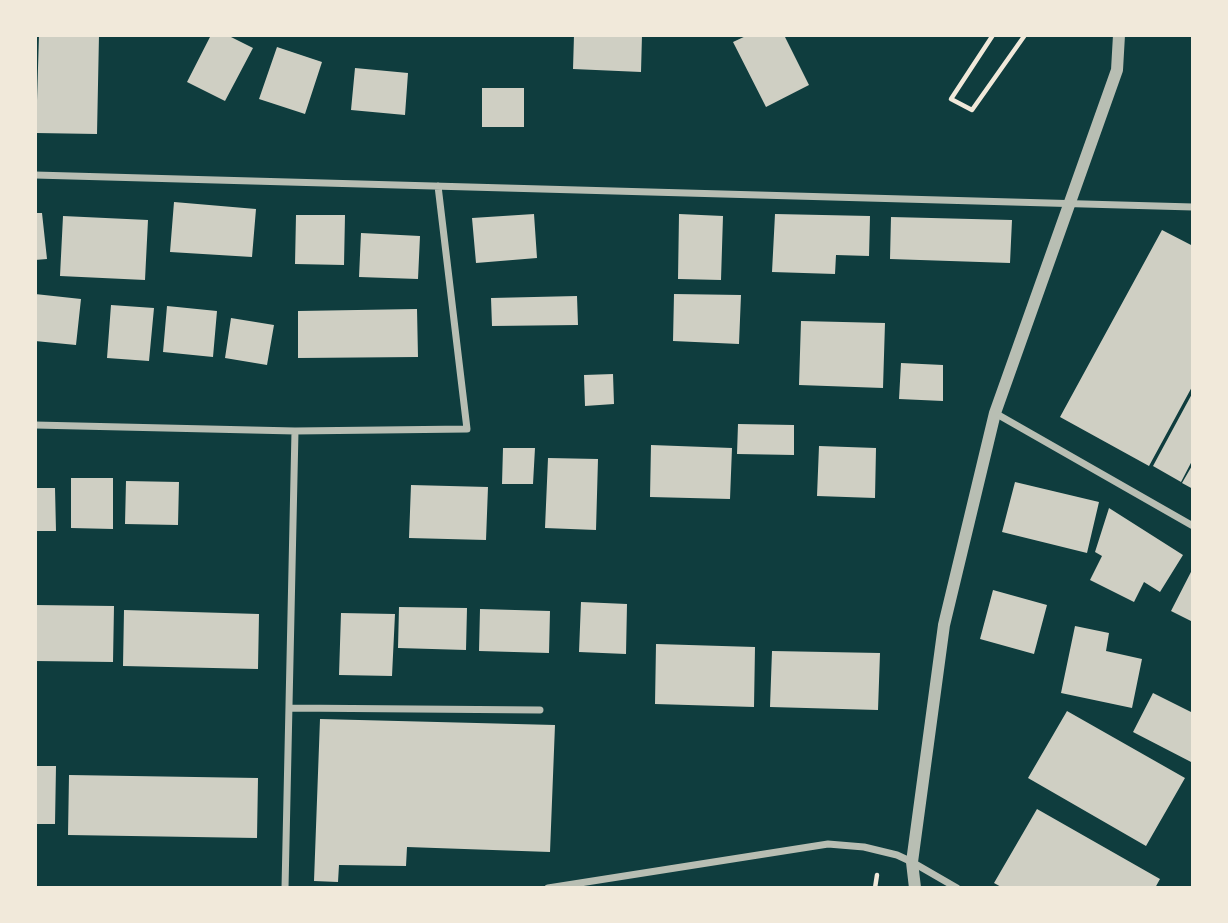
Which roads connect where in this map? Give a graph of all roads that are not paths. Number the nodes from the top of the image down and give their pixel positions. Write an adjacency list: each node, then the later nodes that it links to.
1 (1119, 35): 4 (street)
2 (35, 174): 3 (street)
3 (438, 186): 4 (street); 8 (street)
4 (1070, 203): 5 (street); 6 (street)
5 (1193, 207)
6 (995, 413): 9 (street); 12 (street)
7 (35, 425): 8 (street)
8 (295, 431): 10 (street)
9 (1193, 526)
10 (289, 708): 11 (street); 13 (street)
11 (540, 710)
12 (912, 862): 14 (street); 15 (street); 16 (street)
13 (285, 888)
14 (548, 888)
15 (915, 888)
16 (957, 888)

